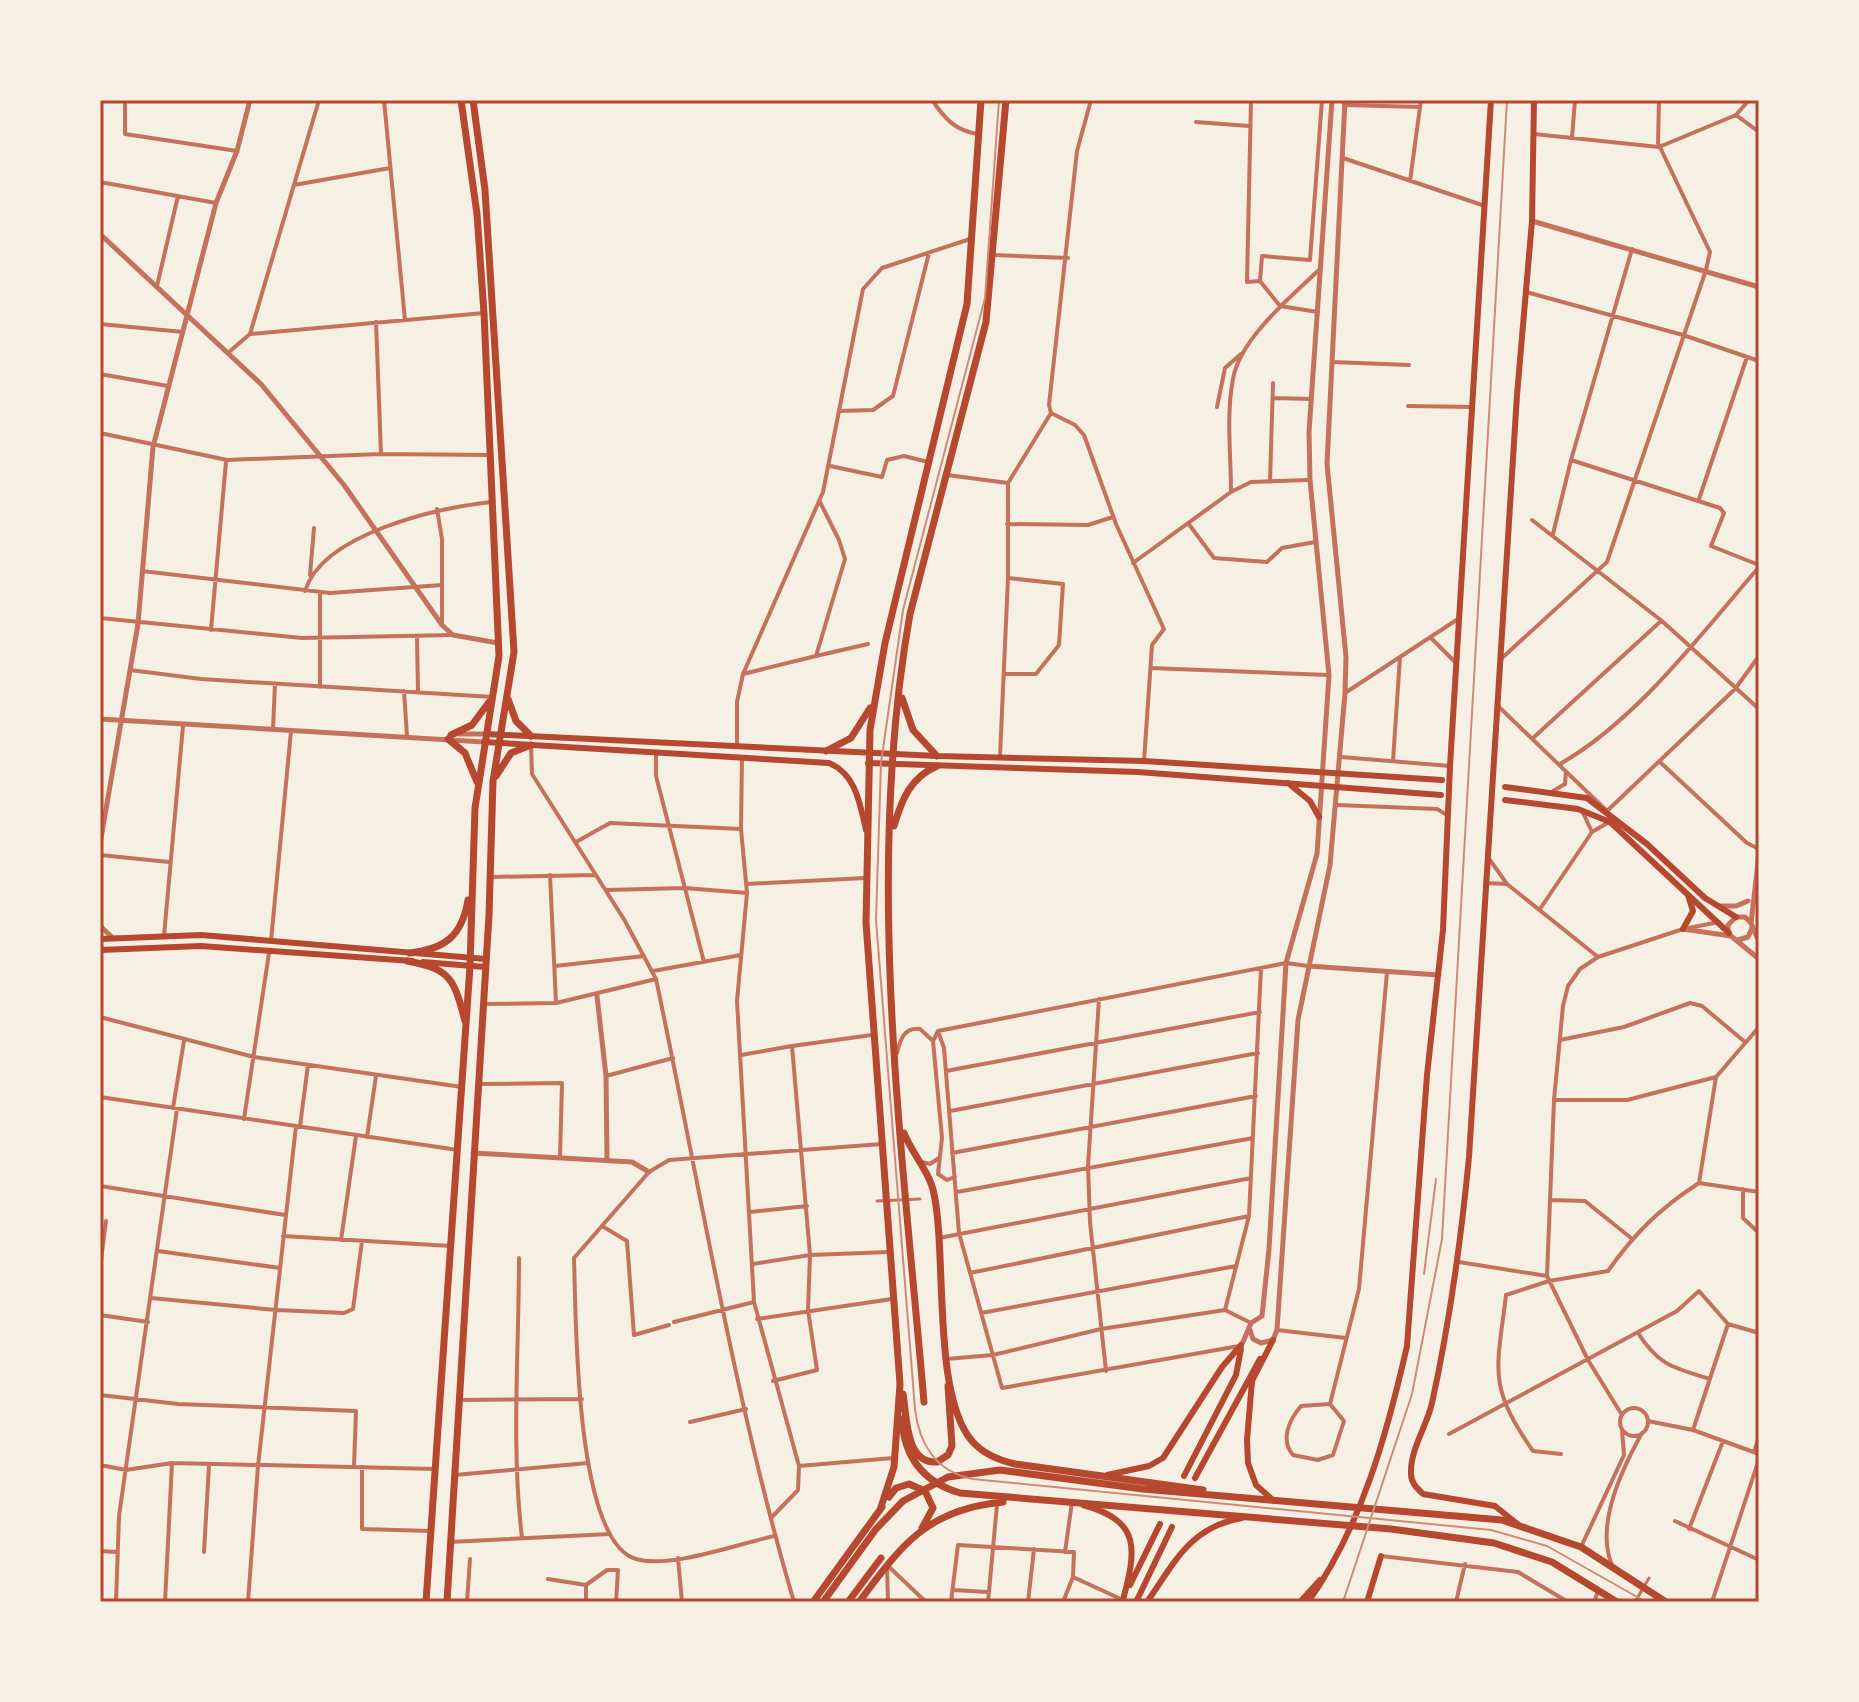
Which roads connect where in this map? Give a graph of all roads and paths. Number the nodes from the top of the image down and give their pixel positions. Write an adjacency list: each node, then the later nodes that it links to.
1 (125, 100): 30 (street)
2 (250, 100): 30 (street)
3 (319, 100): 35 (street)
4 (384, 100): 32 (street)
5 (461, 100): 54 (main road)
6 (473, 100): 147 (main road)
7 (932, 100): 27 (street)
8 (981, 100): 27 (main road)
9 (1006, 100): 44 (main road)
10 (1091, 100): 45 (street)
11 (1251, 100): 24 (street)
12 (1322, 100): 48 (street)
13 (1332, 100): 46 (street)
14 (1421, 100): 21 (street)
15 (1491, 100): 38 (main road)
16 (1534, 100): 26 (main road)
17 (1575, 100): 28 (street)
18 (1659, 100): 29 (street)
19 (1749, 100): 22 (street)
20 (1344, 103): 21 (street); 31 (street)
21 (1420, 107): 33 (street)
22 (1736, 115): 25 (street); 29 (street)
23 (1196, 122): 24 (street)
24 (1249, 126): 48 (street)
25 (1759, 132)
26 (1534, 134): 28 (street); 39 (main road)
27 (978, 137): 41 (main road)
28 (1572, 138): 29 (street)
29 (1659, 147): 47 (street)
30 (237, 151): 37 (street)
31 (1343, 158): 33 (street); 67 (street)
32 (390, 168): 35 (street); 57 (street)
33 (1410, 181): 38 (street)
34 (100, 182): 36 (street)
35 (294, 185): 61 (street)
36 (178, 196): 37 (street); 49 (street)
37 (216, 203): 56 (street)
38 (1485, 206): 76 (main road)
39 (1532, 221): 42 (street); 51 (main road)
40 (100, 234): 49 (street)
41 (972, 238): 43 (street); 86 (main road)
42 (1632, 249): 47 (street); 55 (street)
43 (929, 253): 77 (street); 77 (street)
44 (994, 255): 45 (street); 88 (main road)
45 (1068, 258): 78 (street)
46 (1323, 266): 52 (street); 53 (street)
47 (1706, 270): 50 (street); 62 (street)
48 (1260, 281): 52 (street)
49 (157, 286): 56 (street)
50 (1759, 287)
51 (1526, 292): 55 (street); 133 (main road)
52 (1280, 306): 53 (street); 64 (street)
53 (1318, 312): 73 (street)
54 (484, 313): 57 (street); 82 (main road)
55 (1614, 316): 62 (street); 85 (street)
56 (189, 318): 60 (street); 63 (street)
57 (405, 320): 58 (street)
58 (376, 322): 61 (street); 81 (street)
59 (100, 324): 60 (street)
60 (185, 332): 71 (street)
61 (250, 334): 63 (street)
62 (1683, 335): 65 (street); 90 (street)
63 (229, 352): 83 (street)
64 (1242, 354): 75 (street); 93 (street)
65 (1747, 357): 66 (street); 94 (street)
66 (1759, 361)
67 (1331, 362): 68 (street); 146 (street)
68 (1409, 365)
69 (100, 374): 71 (street)
70 (1273, 383): 72 (street)
71 (170, 386): 80 (street)
72 (1274, 398): 73 (street); 91 (street)
73 (1311, 399): 89 (street)
74 (1408, 406): 76 (street)
75 (1217, 407)
76 (1472, 407): 117 (main road)
77 (839, 411): 87 (street)
78 (1051, 413): 92 (street); 98 (street)
79 (100, 433): 80 (street)
80 (153, 447): 84 (street); 109 (street)
81 (381, 454): 82 (street); 83 (street)
82 (489, 455): 95 (main road)
83 (321, 457): 84 (street); 103 (street)
84 (227, 460): 112 (street)
85 (1571, 460): 90 (street); 104 (street)
86 (931, 463): 87 (street); 148 (main road)
87 (830, 466): 96 (street)
88 (947, 475): 92 (street); 145 (main road)
89 (1310, 480): 91 (street); 105 (street)
90 (1634, 480): 94 (street); 108 (street)
91 (1270, 482): 93 (street)
92 (1008, 483): 101 (street)
93 (1231, 492): 100 (street)
94 (1699, 499): 107 (street)
95 (491, 502): 97 (street); 127 (main road)
96 (820, 502): 130 (street); 137 (street)
97 (437, 509): 103 (street); 113 (street)
98 (1113, 517): 101 (street); 106 (street)
99 (1532, 520): 104 (street)
100 (1188, 523): 105 (street); 106 (street)
101 (1007, 524): 111 (street)
102 (314, 528): 110 (street)
103 (376, 530): 110 (street); 114 (street)
104 (1553, 534): 108 (street)
105 (1315, 542): 139 (street)
106 (1133, 563): 135 (street)
107 (1759, 566): 129 (street)
108 (1600, 570): 119 (street); 133 (street)
109 (142, 571): 112 (street); 120 (street)
110 (310, 575): 115 (street)
111 (1008, 578): 138 (street); 138 (street)
112 (216, 581): 115 (street); 122 (street)
113 (442, 585): 114 (street); 121 (street)
114 (416, 586): 116 (street); 121 (street)
115 (305, 591): 116 (street)
116 (320, 593): 125 (street)
117 (1460, 617): 124 (street); 134 (main road)
118 (100, 618): 120 (street)
119 (1662, 621): 129 (street); 162 (street)
120 (138, 624): 122 (street); 136 (street)
121 (442, 625): 123 (street)
122 (211, 630): 125 (street)
123 (453, 635): 126 (street); 127 (street)
124 (1430, 637): 132 (street); 134 (street)
125 (321, 638): 126 (street); 141 (street)
126 (417, 638): 144 (street)
127 (499, 643): 149 (main road)
128 (868, 644): 130 (street)
129 (1690, 648): 142 (street); 179 (street)
130 (816, 656): 137 (street)
131 (1759, 656): 142 (street)
132 (1400, 657): 146 (street); 175 (street)
133 (1501, 660): 150 (main road)
134 (1458, 664): 181 (main road)
135 (1151, 668): 139 (street); 174 (street)
136 (130, 670): 140 (street); 153 (street)
137 (743, 674): 165 (street)
138 (1005, 674): 171 (street)
139 (1329, 675): 183 (street)
140 (275, 684): 141 (street); 155 (street)
141 (320, 687): 143 (street)
142 (1735, 689): 151 (street); 176 (street)
143 (404, 691): 144 (street); 158 (street)
144 (418, 691): 149 (street)
145 (900, 692): 169 (main road); 170 (main road)
146 (1345, 693): 173 (street)
147 (507, 695): 157 (main road); 159 (main road)
148 (875, 695): 166 (main road); 168 (main road)
149 (493, 697): 160 (main road); 161 (main road)
150 (1497, 706): 162 (street); 210 (main road)
151 (1759, 709)
152 (100, 719): 153 (street)
153 (121, 722): 154 (street); 207 (street)
154 (183, 726): 155 (street); 211 (street)
155 (273, 729): 156 (street)
156 (291, 731): 158 (street); 238 (street)
157 (500, 734): 159 (main road); 161 (main road); 163 (main road)
158 (407, 736): 160 (street)
159 (531, 736): 165 (main road)
160 (447, 737): 161 (street); 188 (main road)
161 (485, 738): 163 (main road); 188 (main road)
162 (1533, 738): 179 (street)
163 (499, 744): 164 (main road); 186 (main road)
164 (531, 745): 167 (main road); 186 (main road); 206 (street)
165 (737, 747): 166 (main road)
166 (826, 751): 168 (main road)
167 (656, 752): 172 (main road); 201 (street)
168 (869, 752): 169 (main road); 177 (main road)
169 (895, 753): 170 (main road); 178 (main road)
170 (937, 756): 171 (main road)
171 (1000, 756): 174 (main road)
172 (742, 757): 202 (street); 204 (main road)
173 (1341, 757): 175 (street); 184 (street)
174 (1144, 761): 183 (main road)
175 (1393, 761): 181 (street)
176 (1660, 762): 197 (street); 208 (street)
177 (868, 763): 178 (main road); 204 (main road)
178 (894, 764): 180 (main road); 205 (main road)
179 (1559, 764): 182 (street)
180 (937, 766): 187 (main road); 205 (main road)
181 (1450, 766): 199 (main road)
182 (1565, 770): 192 (street); 197 (street)
183 (1322, 771): 184 (main road); 189 (street)
184 (1340, 772): 185 (main road); 190 (street)
185 (1442, 780)
186 (493, 781): 215 (main road)
187 (1284, 781): 189 (main road); 198 (main road)
188 (477, 783): 212 (main road)
189 (1321, 784): 190 (main road); 198 (street)
190 (1339, 786): 193 (main road); 195 (street)
191 (1505, 787): 192 (main road)
192 (1549, 791): 197 (main road)
193 (1441, 795)
194 (1505, 800): 196 (main road)
195 (1337, 805): 199 (street); 251 (street)
196 (1578, 809): 200 (main road); 203 (street)
197 (1607, 811): 225 (main road)
198 (1319, 817): 249 (street)
199 (1449, 817): 255 (main road)
200 (1610, 822): 203 (street); 222 (main road)
201 (668, 826): 202 (street); 206 (street); 220 (street)
202 (741, 829): 218 (street)
203 (1592, 832): 226 (street)
204 (867, 833): 216 (main road)
205 (891, 836): 277 (main road)
206 (575, 842): 214 (street)
207 (100, 844)
208 (1759, 852): 224 (street)
209 (100, 855): 211 (street)
210 (1490, 860): 217 (main road); 219 (street)
211 (169, 862): 233 (street)
212 (471, 870): 243 (main road); 246 (main road)
213 (550, 875): 214 (street); 215 (street); 250 (street)
214 (596, 875): 221 (street)
215 (489, 877): 248 (main road)
216 (865, 878): 218 (street); 266 (main road)
217 (1486, 883): 219 (street); 343 (main road)
218 (746, 884): 223 (street)
219 (1507, 884): 226 (street)
220 (685, 888): 221 (street); 223 (street); 247 (street)
221 (605, 890): 242 (street)
222 (1687, 892): 228 (main road); 231 (main road)
223 (747, 893): 241 (street)
224 (1750, 898): 225 (street); 227 (street); 229 (street)
225 (1719, 906): 227 (main road)
226 (1540, 909): 244 (street)
227 (1738, 916): 229 (street); 232 (street)
228 (1720, 922): 231 (street); 232 (main road)
229 (1751, 925): 236 (street); 237 (street)
230 (100, 926): 235 (street)
231 (1683, 929): 232 (street); 244 (street)
232 (1730, 934): 236 (street)
233 (164, 936): 235 (main road); 238 (main road)
234 (100, 939): 235 (main road)
235 (114, 939)
236 (1738, 940): 245 (street)
237 (1759, 942)
238 (271, 943): 243 (main road)
239 (100, 950): 240 (main road)
240 (269, 953): 243 (main road); 275 (street)
241 (741, 955): 247 (street); 274 (street)
242 (644, 956): 250 (street); 253 (street)
243 (408, 957): 246 (main road); 264 (main road)
244 (1598, 957): 267 (street)
245 (1759, 959)
246 (471, 962): 248 (main road); 264 (main road)
247 (704, 962): 253 (street)
248 (486, 963): 260 (main road)
249 (1286, 963): 251 (street); 252 (street); 360 (street)
250 (554, 966): 259 (street)
251 (1308, 966): 254 (street); 366 (street)
252 (1261, 967): 258 (street); 261 (street)
253 (652, 972): 256 (street)
254 (1387, 972): 255 (street); 369 (street)
255 (1439, 975): 450 (main road)
256 (656, 979): 257 (street); 276 (street)
257 (597, 996): 259 (street); 281 (street)
258 (1099, 999): 265 (street); 271 (street)
259 (556, 1003): 260 (street)
260 (483, 1004): 283 (main road)
261 (1260, 1012): 271 (street); 273 (street)
262 (100, 1017): 268 (street)
263 (1759, 1027): 270 (street)
264 (466, 1028): 285 (main road)
265 (938, 1031): 269 (street); 279 (street)
266 (872, 1035): 272 (street); 298 (main road)
267 (1560, 1040): 270 (street); 288 (street)
268 (184, 1041): 275 (street); 289 (street)
269 (933, 1041): 277 (street); 304 (street)
270 (1745, 1042): 282 (street)
271 (1097, 1043): 279 (street); 284 (street)
272 (792, 1046): 274 (street); 300 (street)
273 (1258, 1053): 284 (street); 286 (street)
274 (741, 1055): 301 (street)
275 (254, 1057): 278 (street); 291 (street)
276 (673, 1058): 281 (street); 307 (street)
277 (896, 1059): 292 (main road)
278 (308, 1065): 280 (street); 293 (street)
279 (946, 1071): 290 (street)
280 (376, 1076): 285 (street); 296 (street)
281 (606, 1076): 308 (street)
282 (1716, 1077): 288 (street); 313 (street)
283 (477, 1084): 302 (main road); 306 (street)
284 (1094, 1085): 290 (street); 294 (street)
285 (462, 1087): 299 (main road)
286 (1256, 1096): 294 (street); 297 (street)
287 (100, 1097): 289 (street)
288 (1554, 1100): 320 (street)
289 (175, 1108): 291 (street); 318 (street)
290 (949, 1111): 303 (street)
291 (244, 1119): 293 (street)
292 (900, 1121): 305 (main road); 384 (main road)
293 (298, 1126): 295 (street); 325 (street)
294 (1091, 1127): 303 (street); 309 (street)
295 (356, 1136): 296 (street); 335 (street)
296 (367, 1137): 299 (street)
297 (1253, 1138): 309 (street); 312 (street)
298 (882, 1144): 300 (street); 340 (main road)
299 (458, 1150): 337 (main road)
300 (804, 1150): 301 (street); 322 (street)
301 (748, 1152): 307 (street); 324 (street)
302 (473, 1153): 306 (street); 382 (main road)
303 (952, 1153): 311 (street)
304 (940, 1156): 305 (street); 311 (street)
305 (915, 1157): 333 (main road)
306 (560, 1158): 308 (street)
307 (694, 1158): 310 (street); 354 (street)
308 (607, 1160): 310 (street)
309 (1088, 1166): 316 (street); 323 (street)
310 (649, 1172): 328 (street)
311 (955, 1177): 316 (street)
312 (1251, 1178): 323 (street); 326 (street)
313 (1699, 1183): 315 (street); 334 (street)
314 (100, 1186): 318 (street)
315 (1743, 1189): 317 (street); 331 (street)
316 (956, 1192): 330 (street)
317 (1759, 1192)
318 (165, 1197): 325 (street); 339 (street)
319 (920, 1199): 321 (street)
320 (1551, 1200): 334 (street); 349 (street)
321 (877, 1201)
322 (807, 1206): 324 (street); 341 (street)
323 (1090, 1208): 330 (street); 338 (street)
324 (750, 1212): 344 (street)
325 (285, 1215): 332 (street)
326 (1249, 1216): 338 (street); 345 (street)
327 (106, 1221): 329 (street)
328 (602, 1226): 354 (street); 381 (street)
329 (102, 1231): 346 (street)
330 (959, 1233): 333 (street); 348 (street)
331 (1759, 1233)
332 (283, 1236): 335 (street); 347 (street)
333 (938, 1238): 373 (main road)
334 (1631, 1238): 349 (street)
335 (341, 1240): 336 (street)
336 (362, 1241): 337 (street); 355 (street)
337 (451, 1246): 409 (main road)
338 (1093, 1250): 348 (street); 350 (street)
339 (158, 1251): 347 (street); 351 (street)
340 (891, 1252): 341 (street); 352 (main road)
341 (810, 1255): 344 (street); 356 (street)
342 (519, 1258): 383 (street)
343 (1459, 1262): 349 (street); 426 (main road)
344 (753, 1264): 353 (street)
345 (1236, 1266): 350 (street); 357 (street)
346 (100, 1268)
347 (280, 1268): 355 (street)
348 (970, 1273): 358 (street)
349 (1548, 1278): 374 (street); 385 (street)
350 (1097, 1292): 358 (street); 365 (street)
351 (151, 1298): 355 (street); 362 (street)
352 (895, 1299): 356 (street); 378 (main road)
353 (754, 1302): 354 (street); 361 (street)
354 (724, 1308): 388 (street)
355 (276, 1310): 387 (street)
356 (808, 1310): 361 (street); 377 (street)
357 (1225, 1310): 364 (street); 365 (street)
358 (981, 1313): 372 (street)
359 (100, 1315): 362 (street)
360 (1262, 1316): 364 (street); 366 (street)
361 (757, 1319): 377 (street)
362 (148, 1322): 380 (street)
363 (1728, 1324): 367 (street); 368 (street); 376 (street)
364 (1250, 1325): 370 (street); 371 (street)
365 (1101, 1329): 372 (street); 375 (street)
366 (1277, 1330): 369 (street); 370 (street)
367 (1638, 1333): 374 (street); 376 (street)
368 (1759, 1333)
369 (1346, 1338): 386 (street)
370 (1273, 1340): 415 (main road); 418 (main road)
371 (1242, 1343): 375 (street); 413 (main road); 414 (main road)
372 (993, 1355): 373 (street); 375 (street)
373 (946, 1359): 378 (main road); 413 (main road)
374 (1588, 1360): 385 (street); 389 (street)
375 (1106, 1371)
376 (1710, 1379): 393 (street)
377 (773, 1381): 407 (street)
378 (900, 1384): 400 (main road); 417 (main road)
379 (100, 1395): 380 (street)
380 (137, 1399): 387 (street); 410 (street)
381 (582, 1399): 383 (street); 402 (street)
382 (459, 1400): 383 (street); 412 (main road)
383 (519, 1402): 411 (street)
384 (924, 1402)
385 (1504, 1403): 395 (street); 398 (street)
386 (1330, 1404): 386 (street)
387 (266, 1406): 405 (street); 406 (street)
388 (746, 1409): 391 (street); 423 (street)
389 (1622, 1415): 390 (street); 392 (street)
390 (1648, 1421): 393 (street); 394 (street)
391 (690, 1422)
392 (1622, 1429): 394 (street); 436 (street)
393 (1693, 1430): 397 (street)
394 (1642, 1433): 449 (street)
395 (1449, 1434)
396 (1759, 1437): 399 (street)
397 (1723, 1441): 399 (street); 429 (street)
398 (1561, 1454)
399 (1757, 1455): 438 (street)
400 (895, 1457): 407 (street); 421 (main road)
401 (172, 1463): 404 (street); 410 (street); 461 (street)
402 (588, 1463): 411 (street); 431 (street)
403 (100, 1465): 410 (street)
404 (209, 1465): 405 (street); 441 (street)
405 (258, 1466): 406 (street); 462 (street)
406 (354, 1466): 408 (street)
407 (799, 1466): 423 (street)
408 (362, 1467): 409 (street); 430 (street)
409 (435, 1469): 430 (main road)
410 (126, 1470): 440 (street)
411 (514, 1472): 412 (street); 433 (street)
412 (455, 1475): 434 (main road)
413 (1105, 1475): 416 (main road)
414 (1184, 1476)
415 (1195, 1478)
416 (1224, 1496): 418 (main road); 471 (main road)
417 (1026, 1500): 419 (main road); 420 (main road)
418 (1274, 1501): 426 (main road)
419 (998, 1502): 428 (main road); 435 (street)
420 (1072, 1502): 422 (main road); 442 (street); 459 (main road)
421 (880, 1510): 428 (main road); 470 (main road)
422 (1247, 1517): 456 (main road); 481 (main road)
423 (771, 1518): 432 (street)
424 (1675, 1521): 429 (street)
425 (1160, 1524): 459 (main road)
426 (1520, 1526): 436 (main road)
427 (1172, 1527): 480 (main road)
428 (922, 1528): 447 (main road)
429 (1689, 1529): 438 (street)
430 (431, 1531): 463 (main road)
431 (610, 1534): 433 (street); 444 (street)
432 (775, 1536): 444 (street); 469 (street)
433 (522, 1538): 434 (street)
434 (450, 1542): 464 (main road)
435 (993, 1545): 437 (street); 455 (street); 457 (street)
436 (1581, 1547): 449 (main road)
437 (1034, 1549): 442 (street); 478 (street)
438 (1729, 1549): 446 (street); 492 (street)
439 (100, 1551): 440 (street)
440 (117, 1552): 460 (street)
441 (204, 1552)
442 (1065, 1552): 451 (street)
443 (1381, 1556): 448 (street); 484 (main road)
444 (678, 1558): 468 (street)
445 (470, 1559): 465 (street)
446 (1759, 1560)
447 (884, 1561): 472 (main road); 473 (main road); 474 (street); 475 (street)
448 (1465, 1564): 485 (street); 486 (street)
449 (1613, 1568): 458 (main road)
450 (1331, 1570): 482 (main road); 483 (main road)
451 (1073, 1577): 459 (street); 479 (street)
452 (1649, 1578): 489 (street)
453 (548, 1579): 454 (street)
454 (586, 1585): 466 (street); 467 (street)
455 (953, 1590): 457 (street); 476 (street)
456 (1598, 1591): 487 (street); 488 (main road)
457 (988, 1592): 477 (street)
458 (1654, 1594): 490 (main road); 491 (main road)
459 (1122, 1601)
460 (116, 1602)
461 (165, 1602)
462 (248, 1602)
463 (426, 1602)
464 (447, 1602)
465 (467, 1602)
466 (586, 1602)
467 (616, 1602)
468 (682, 1602)
469 (794, 1602)
470 (813, 1602)
471 (823, 1602)
472 (848, 1602)
473 (859, 1602)
474 (888, 1602)
475 (926, 1602)
476 (951, 1602)
477 (988, 1602)
478 (1028, 1602)
479 (1063, 1602)
480 (1136, 1602)
481 (1147, 1602)
482 (1300, 1602)
483 (1308, 1602)
484 (1367, 1602)
485 (1456, 1602)
486 (1568, 1602)
487 (1594, 1602)
488 (1617, 1602)
489 (1635, 1602)
490 (1666, 1602)
491 (1675, 1602)
492 (1712, 1602)

